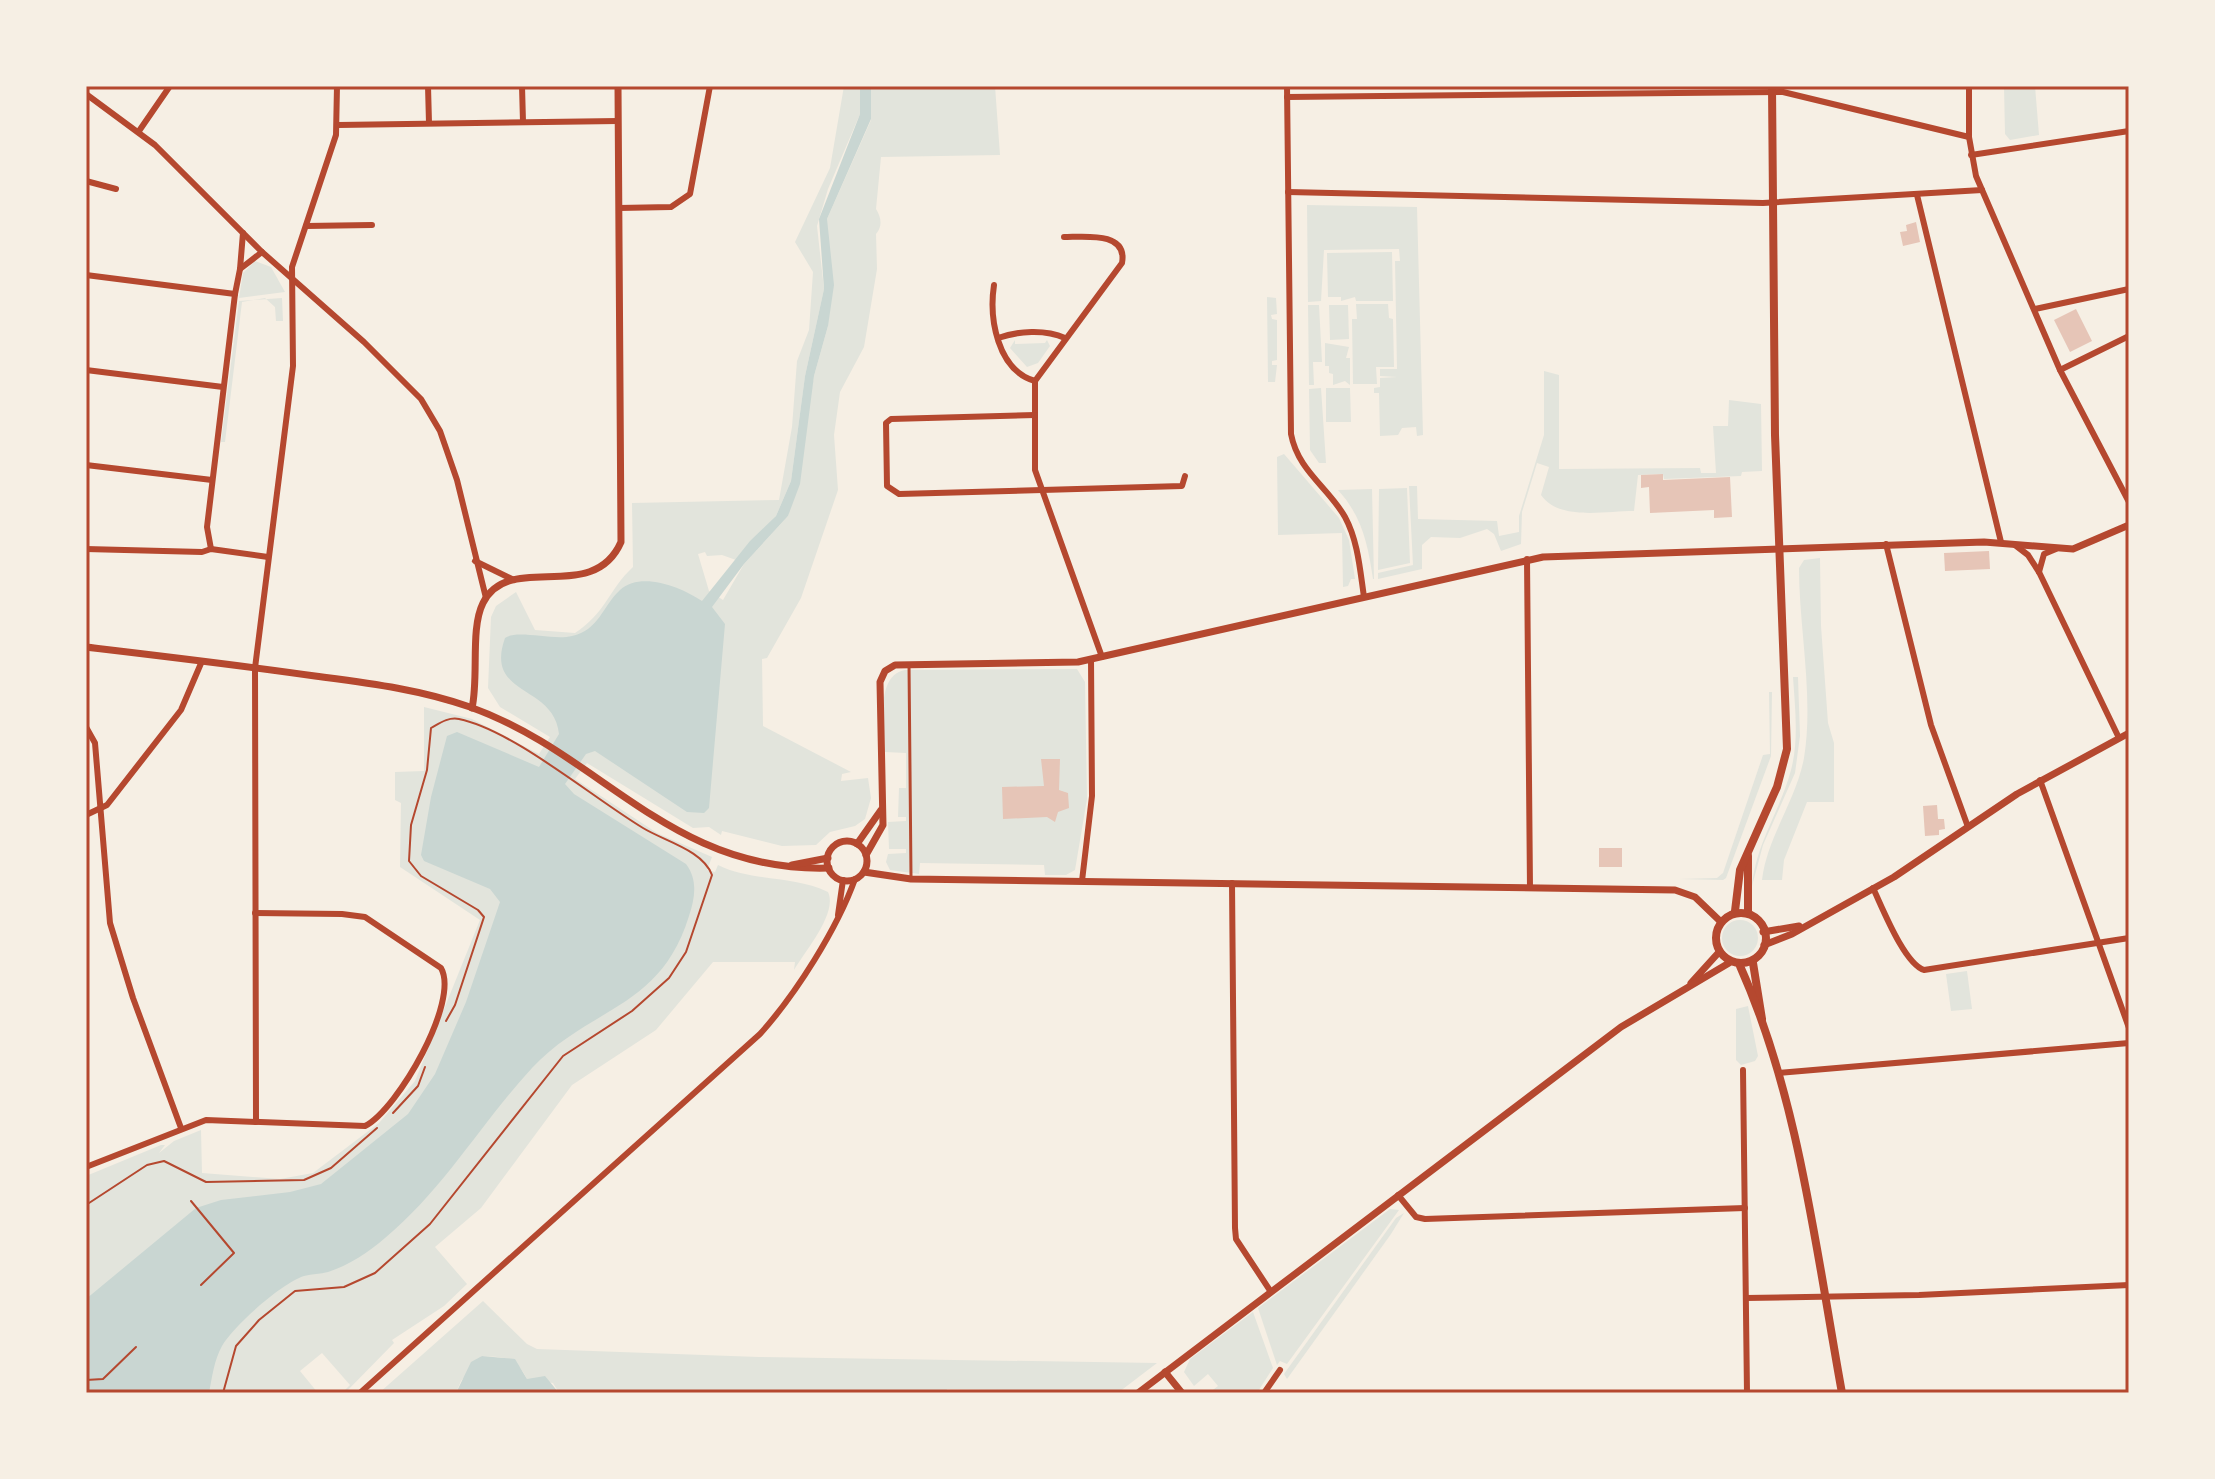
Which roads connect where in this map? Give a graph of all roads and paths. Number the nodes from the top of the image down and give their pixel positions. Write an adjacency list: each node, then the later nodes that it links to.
1 (170, 86): 16 (street)
2 (337, 86): 15 (street)
3 (428, 86): 14 (street)
4 (522, 86): 13 (street)
5 (618, 86): 12 (street)
6 (710, 86): 26 (street)
7 (1287, 86): 11 (street)
8 (1969, 86): 18 (street)
9 (1772, 89): 11 (street); 18 (street); 25 (main road)
10 (86, 94): 16 (street)
11 (1287, 97): 23 (street)
12 (618, 121): 13 (street); 26 (street)
13 (523, 122): 14 (street)
14 (429, 123): 15 (street)
15 (338, 125): 28 (street)
16 (139, 131): 29 (street)
17 (2129, 131): 19 (street)
18 (1969, 137): 19 (street)
19 (1971, 155): 22 (street)
20 (86, 181): 21 (street)
21 (116, 189)
22 (1982, 190): 24 (street); 38 (street)
23 (1288, 192): 25 (street); 64 (street)
24 (1917, 195): 25 (street); 53 (street)
25 (1773, 203): 55 (main road)
26 (619, 208): 63 (street)
27 (372, 225): 28 (street)
28 (306, 226): 34 (street)
29 (243, 233): 31 (street); 32 (street)
30 (1064, 237): 41 (street)
31 (262, 252): 32 (street); 34 (street)
32 (240, 269): 37 (street)
33 (86, 275): 37 (street)
34 (291, 277): 59 (street); 61 (street)
35 (994, 285): 40 (street)
36 (2129, 289): 38 (street)
37 (235, 294): 45 (street)
38 (2035, 309): 43 (street)
39 (2129, 336): 43 (street)
40 (998, 338): 41 (street); 44 (street)
41 (1065, 338): 44 (street)
42 (86, 370): 45 (street)
43 (2060, 370): 51 (street)
44 (1035, 381): 46 (street)
45 (223, 387): 49 (street)
46 (1035, 415): 50 (street); 50 (street)
47 (86, 465): 49 (street)
48 (1185, 476): 50 (street)
49 (212, 480): 57 (street)
50 (1042, 489): 67 (street)
51 (2129, 502)
52 (2129, 525): 58 (street)
53 (2004, 542): 54 (street); 58 (street); 62 (street)
54 (1886, 544): 55 (street); 80 (street)
55 (1780, 548): 60 (street); 83 (main road)
56 (86, 549): 57 (street)
57 (211, 549): 59 (street)
58 (2057, 549): 62 (street)
59 (268, 557): 71 (street)
60 (1527, 559): 64 (street); 93 (street)
61 (475, 561): 63 (street); 65 (street)
62 (2039, 572): 75 (street)
63 (515, 580): 65 (street)
64 (1364, 597): 67 (street)
65 (486, 598): 72 (street)
66 (86, 647): 69 (street)
67 (1102, 657): 68 (street)
68 (1091, 659): 70 (street); 91 (street)
69 (202, 661): 71 (street); 78 (street)
70 (909, 664): 77 (street); 89 (lane)
71 (255, 668): 72 (street); 97 (street)
72 (472, 708): 85 (street)
73 (86, 727): 78 (street)
74 (2129, 733): 75 (street)
75 (2119, 738): 76 (street)
76 (2040, 780): 80 (street); 103 (street)
77 (881, 810): 81 (street); 82 (street)
78 (99, 812): 79 (street); 120 (street)
79 (86, 815)
80 (1968, 827): 94 (street)
81 (857, 844): 82 (street); 84 (street)
82 (866, 855): 87 (street)
83 (1748, 855): 95 (main road); 96 (main road)
84 (828, 858): 85 (street); 86 (street)
85 (792, 865): 86 (street)
86 (829, 868): 90 (street)
87 (864, 872): 88 (street); 89 (street)
88 (855, 879): 90 (street); 98 (street)
89 (911, 879): 91 (street)
90 (843, 880): 98 (street)
91 (1082, 881): 92 (street)
92 (1232, 883): 93 (street); 129 (street)
93 (1530, 888): 99 (street)
94 (1873, 888): 100 (street); 103 (street)
95 (1735, 911): 96 (main road); 99 (main road)
96 (1748, 912): 101 (main road)
97 (255, 913): 118 (street); 118 (street)
98 (838, 915): 137 (street)
99 (1721, 922): 105 (main road)
100 (1802, 926): 101 (street); 104 (street)
101 (1763, 932): 104 (main road)
102 (2129, 938): 103 (street)
103 (2099, 943): 112 (street)
104 (1764, 945): 107 (main road)
105 (1720, 951): 106 (main road); 109 (street)
106 (1729, 963): 108 (main road); 109 (street)
107 (1753, 963): 108 (main road); 111 (main road)
108 (1740, 966): 111 (main road)
109 (1690, 985): 123 (street)
110 (443, 1025): 136 (path)
111 (1762, 1028): 116 (main road)
112 (2129, 1028)
113 (2129, 1043): 116 (street)
114 (428, 1060): 117 (path)
115 (1743, 1070): 126 (street)
116 (1777, 1073): 131 (main road)
117 (386, 1120)
118 (256, 1122): 120 (street)
119 (379, 1126): 125 (path)
120 (181, 1128): 122 (street)
121 (86, 1158): 122 (street)
122 (88, 1167)
123 (1398, 1195): 126 (street); 129 (street)
124 (191, 1201): 127 (path)
125 (86, 1205)
126 (1745, 1208): 130 (street)
127 (201, 1285)
128 (2129, 1285): 131 (street)
129 (1271, 1292): 134 (street)
130 (1746, 1298): 131 (street); 141 (street)
131 (1825, 1298): 142 (main road)
132 (136, 1347): 135 (path)
133 (1280, 1370): 140 (street)
134 (1165, 1372): 138 (street); 139 (street)
135 (86, 1380)
136 (223, 1393)
137 (360, 1393)
138 (1138, 1393)
139 (1182, 1393)
140 (1264, 1393)
141 (1747, 1393)
142 (1842, 1393)

